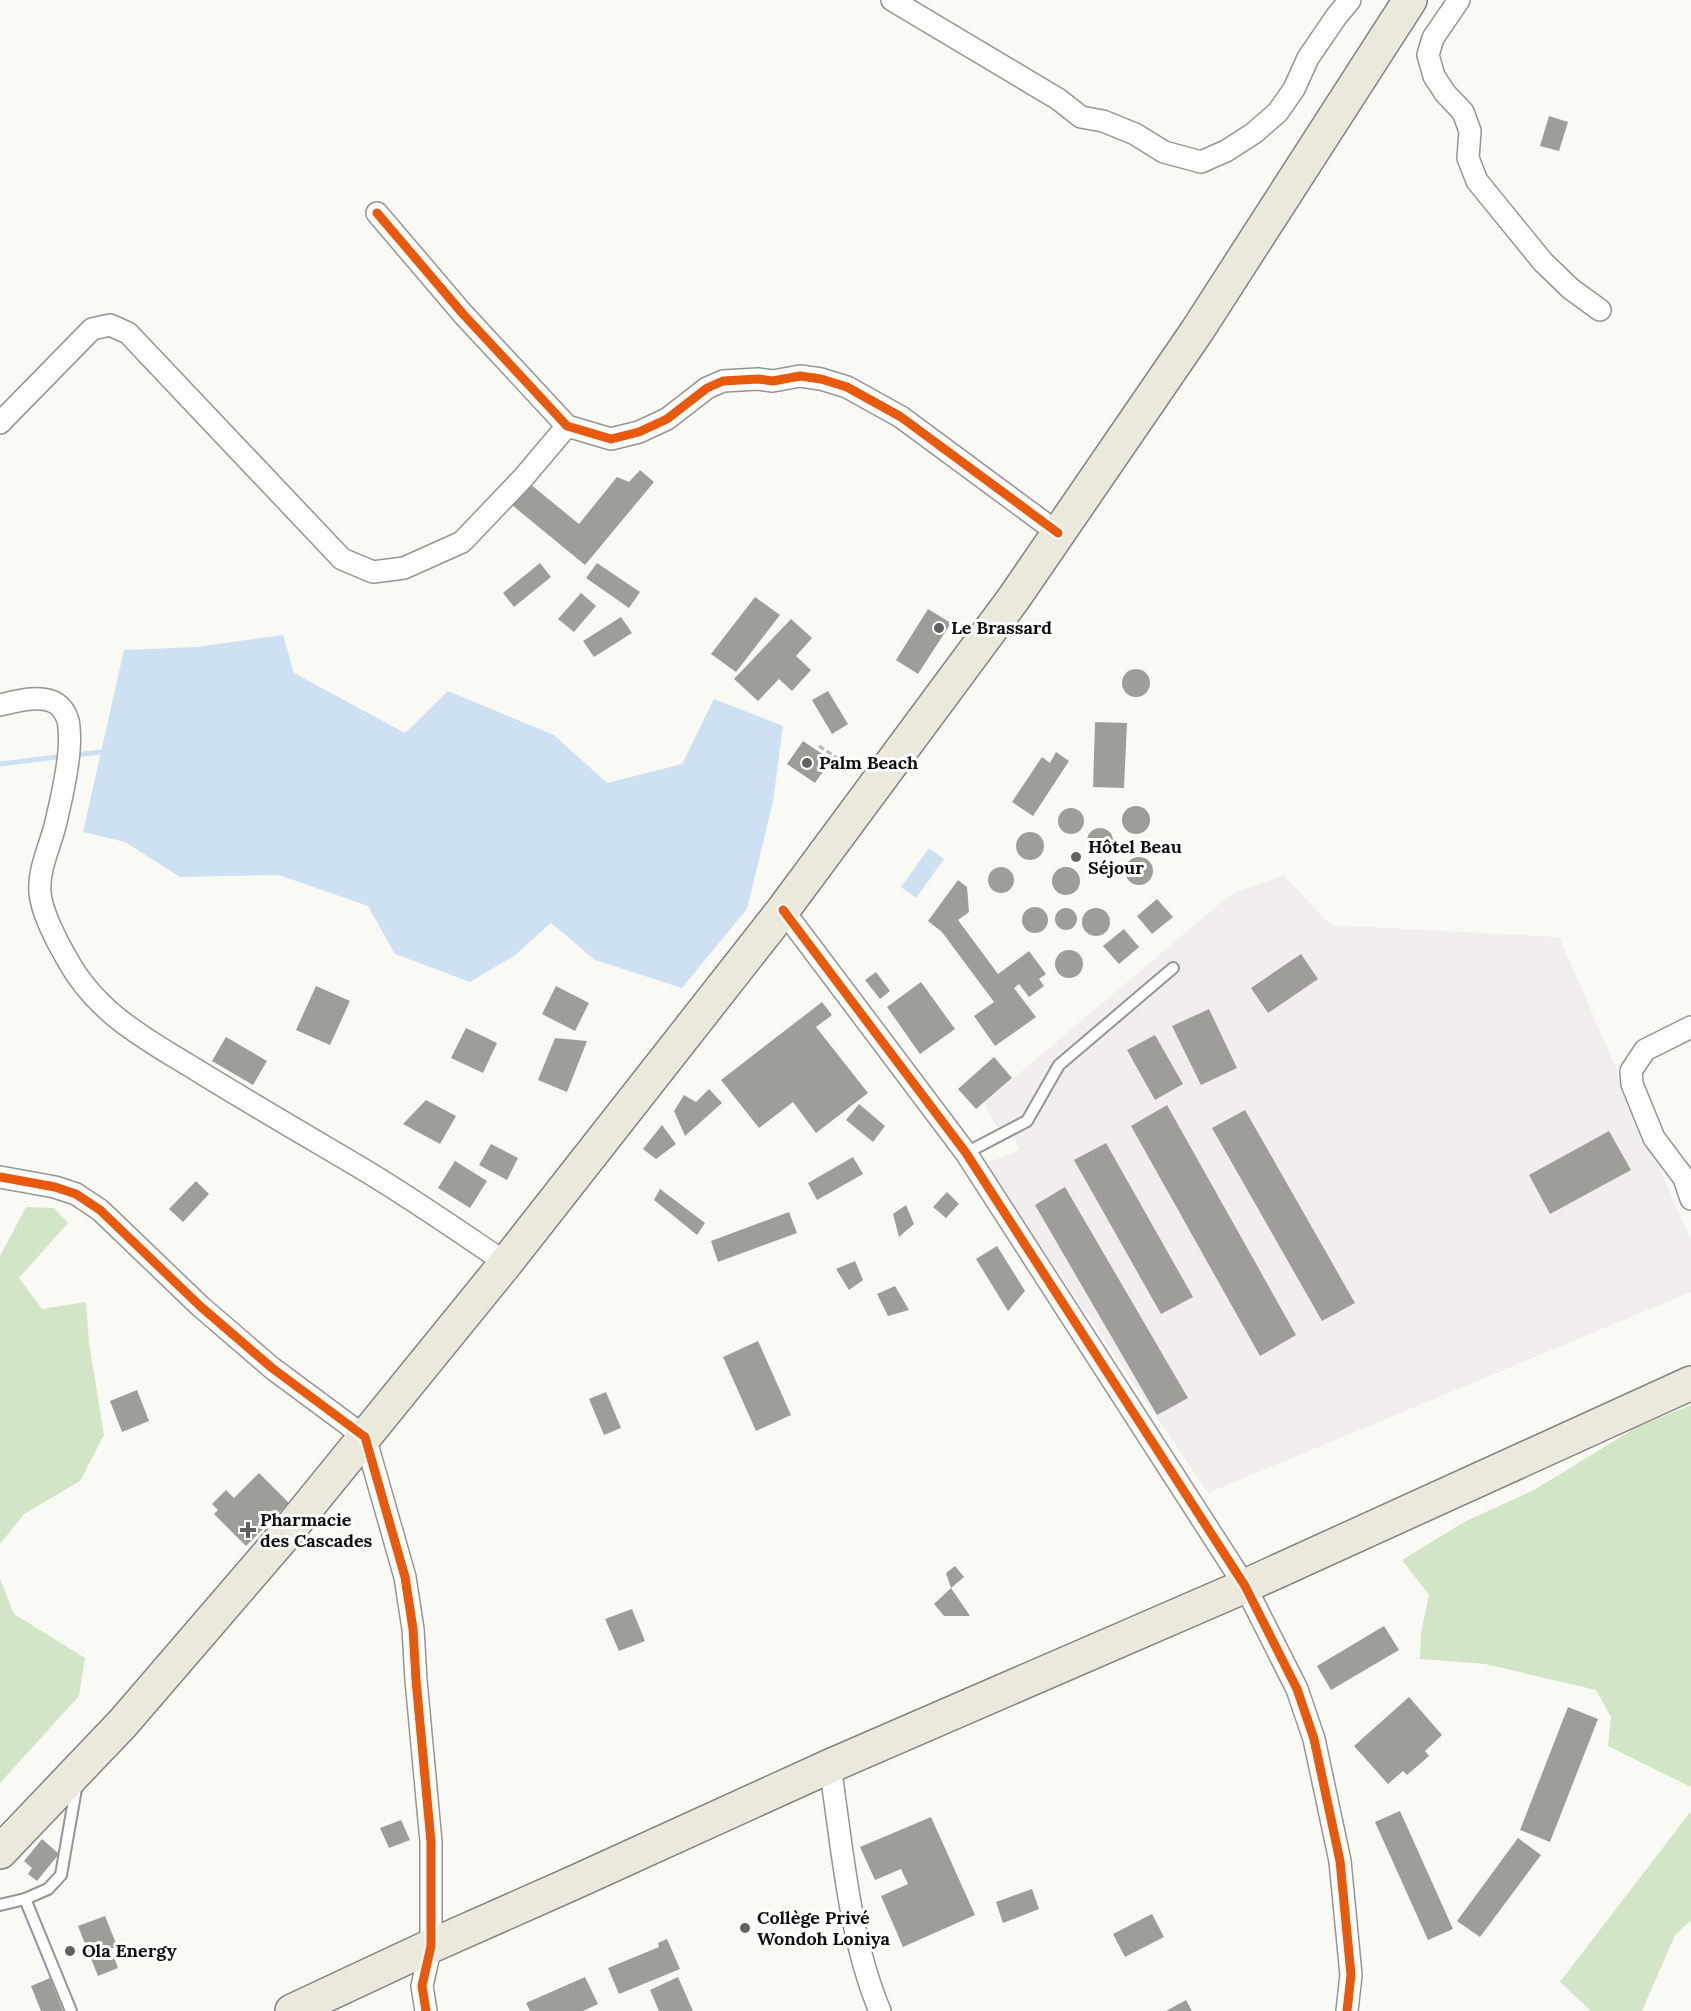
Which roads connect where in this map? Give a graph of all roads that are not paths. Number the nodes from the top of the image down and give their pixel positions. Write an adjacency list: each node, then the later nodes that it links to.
1 (892, 0): 2 (street)
2 (1350, 0)
3 (1410, 0): 9 (main road)
4 (1459, 0): 6 (street)
5 (376, 213): 8 (street)
6 (1600, 310)
7 (0, 423): 8 (street)
8 (567, 426): 9 (street)
9 (1059, 532): 11 (main road)
10 (0, 705): 18 (street)
11 (783, 910): 14 (street); 18 (main road)
12 (1173, 968): 14 (lane)
13 (1691, 1027): 15 (street)
14 (966, 1153): 21 (street)
15 (1687, 1176): 17 (street)
16 (0, 1177): 20 (street)
17 (1691, 1199)
18 (506, 1263): 20 (main road)
19 (1691, 1383): 21 (main road)
20 (365, 1437): 23 (main road); 27 (street)
21 (1245, 1586): 22 (main road); 28 (street)
22 (830, 1766): 27 (main road); 32 (street)
23 (80, 1768): 24 (main road); 25 (lane)
24 (0, 1852)
25 (25, 1899): 26 (lane); 29 (lane)
26 (0, 1905)
27 (431, 1946): 30 (main road); 31 (street)
28 (1351, 1975): 33 (street); 34 (street)
29 (71, 2011)
30 (292, 2011)
31 (426, 2011)
32 (880, 2011)
33 (1347, 2011)
34 (1363, 2011)

